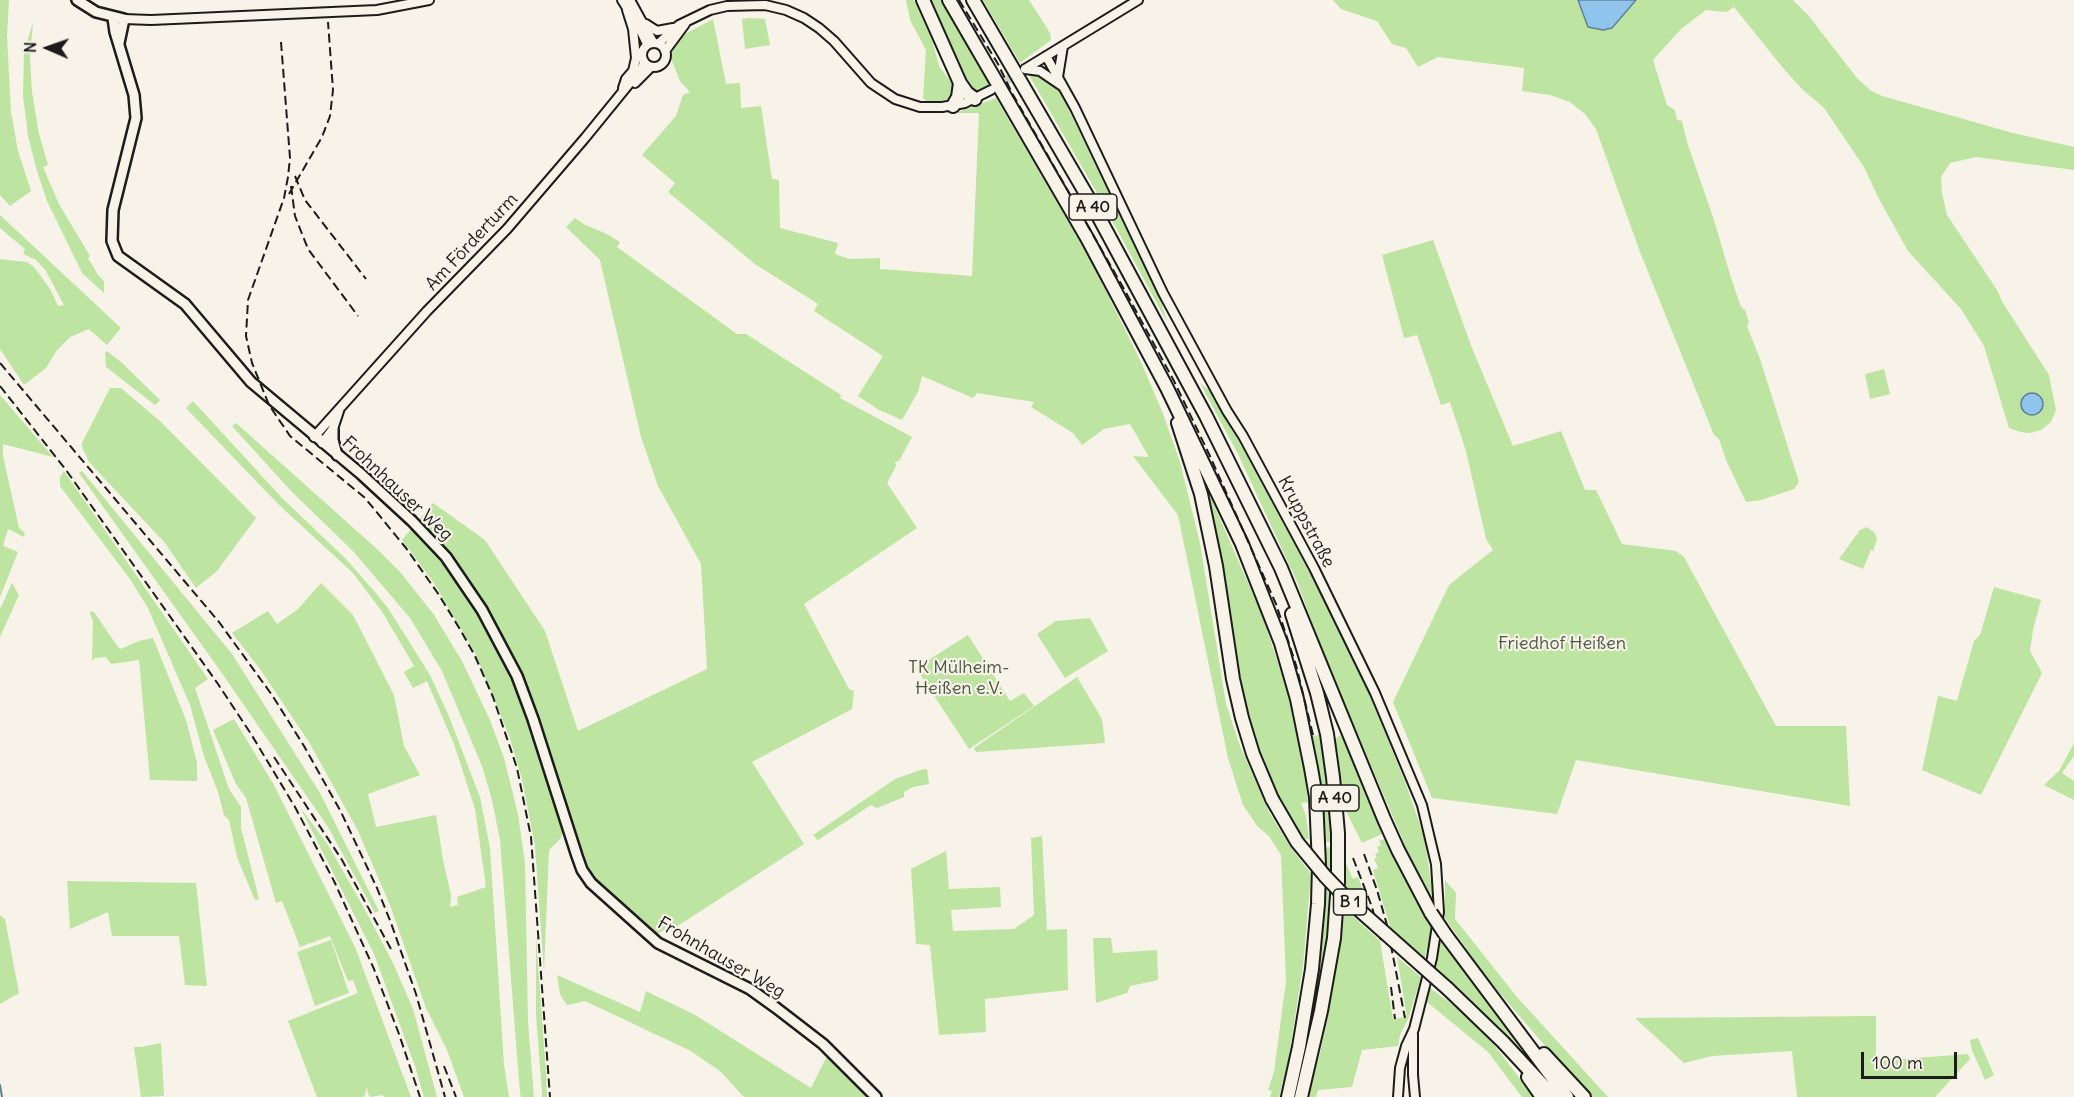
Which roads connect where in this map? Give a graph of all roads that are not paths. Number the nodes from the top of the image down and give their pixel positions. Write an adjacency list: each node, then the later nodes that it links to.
1 (77, 0): 11 (main road)
2 (429, 0): 12 (street)
3 (622, 0): 10 (street)
4 (630, 0): 13 (street)
5 (923, 0): 23 (highway)
6 (949, 0): 29 (highway, A 40)
7 (973, 0): 34 (highway, A 40)
8 (1138, 0): 18 (street)
9 (725, 3): 14 (street, Am Förderturm); 28 (street, Am Förderturm)
10 (627, 10): 17 (street); 26 (street)
11 (113, 18): 12 (main road); 16 (main road, Frohnhauser Weg)
12 (124, 19): 16 (main road, Frohnhauser Weg)
13 (644, 22): 15 (street); 17 (street)
14 (686, 23): 15 (street, Am Förderturm); 19 (street, Am Förderturm)
15 (675, 28): 17 (street, Am Förderturm)
16 (119, 43): 32 (main road, Frohnhauser Weg)
17 (653, 43): 19 (street); 21 (street, Am Förderturm)
18 (1063, 46): 20 (street); 22 (street)
19 (665, 51): 21 (street, Am Förderturm)
20 (1046, 56): 22 (street, Kruppstraße); 24 (street)
21 (648, 64): 26 (street, Am Förderturm)
22 (1058, 77): 24 (street, Kruppstraße)
23 (960, 83): 27 (highway); 28 (highway)
24 (1063, 87): 36 (street, Kruppstraße)
25 (991, 90): 27 (street, Am Förderturm)
26 (622, 93): 30 (street, Am Förderturm)
27 (975, 99): 28 (street, Am Förderturm)
28 (953, 106)
29 (1167, 388): 37 (highway, B 1, bridge); 39 (highway, A 40)
30 (340, 409): 31 (street, Am Förderturm); 32 (street, Am Förderturm)
31 (333, 429): 32 (street, Am Förderturm); 33 (main road)
32 (318, 440): 33 (main road, Frohnhauser Weg)
33 (337, 455): 38 (main road, Frohnhauser Weg)
34 (1252, 509): 35 (highway, bridge); 40 (highway, A 40)
35 (1494, 1000): 45 (highway); 46 (highway)
36 (1414, 1029): 41 (street, Kruppstraße); 42 (street, Kruppstraße)
37 (1503, 1042): 43 (highway); 44 (highway, B 1)
38 (876, 1097)
39 (1288, 1097)
40 (1301, 1097)
41 (1398, 1097)
42 (1415, 1097)
43 (1542, 1097)
44 (1554, 1097)
45 (1567, 1097)
46 (1584, 1097)

